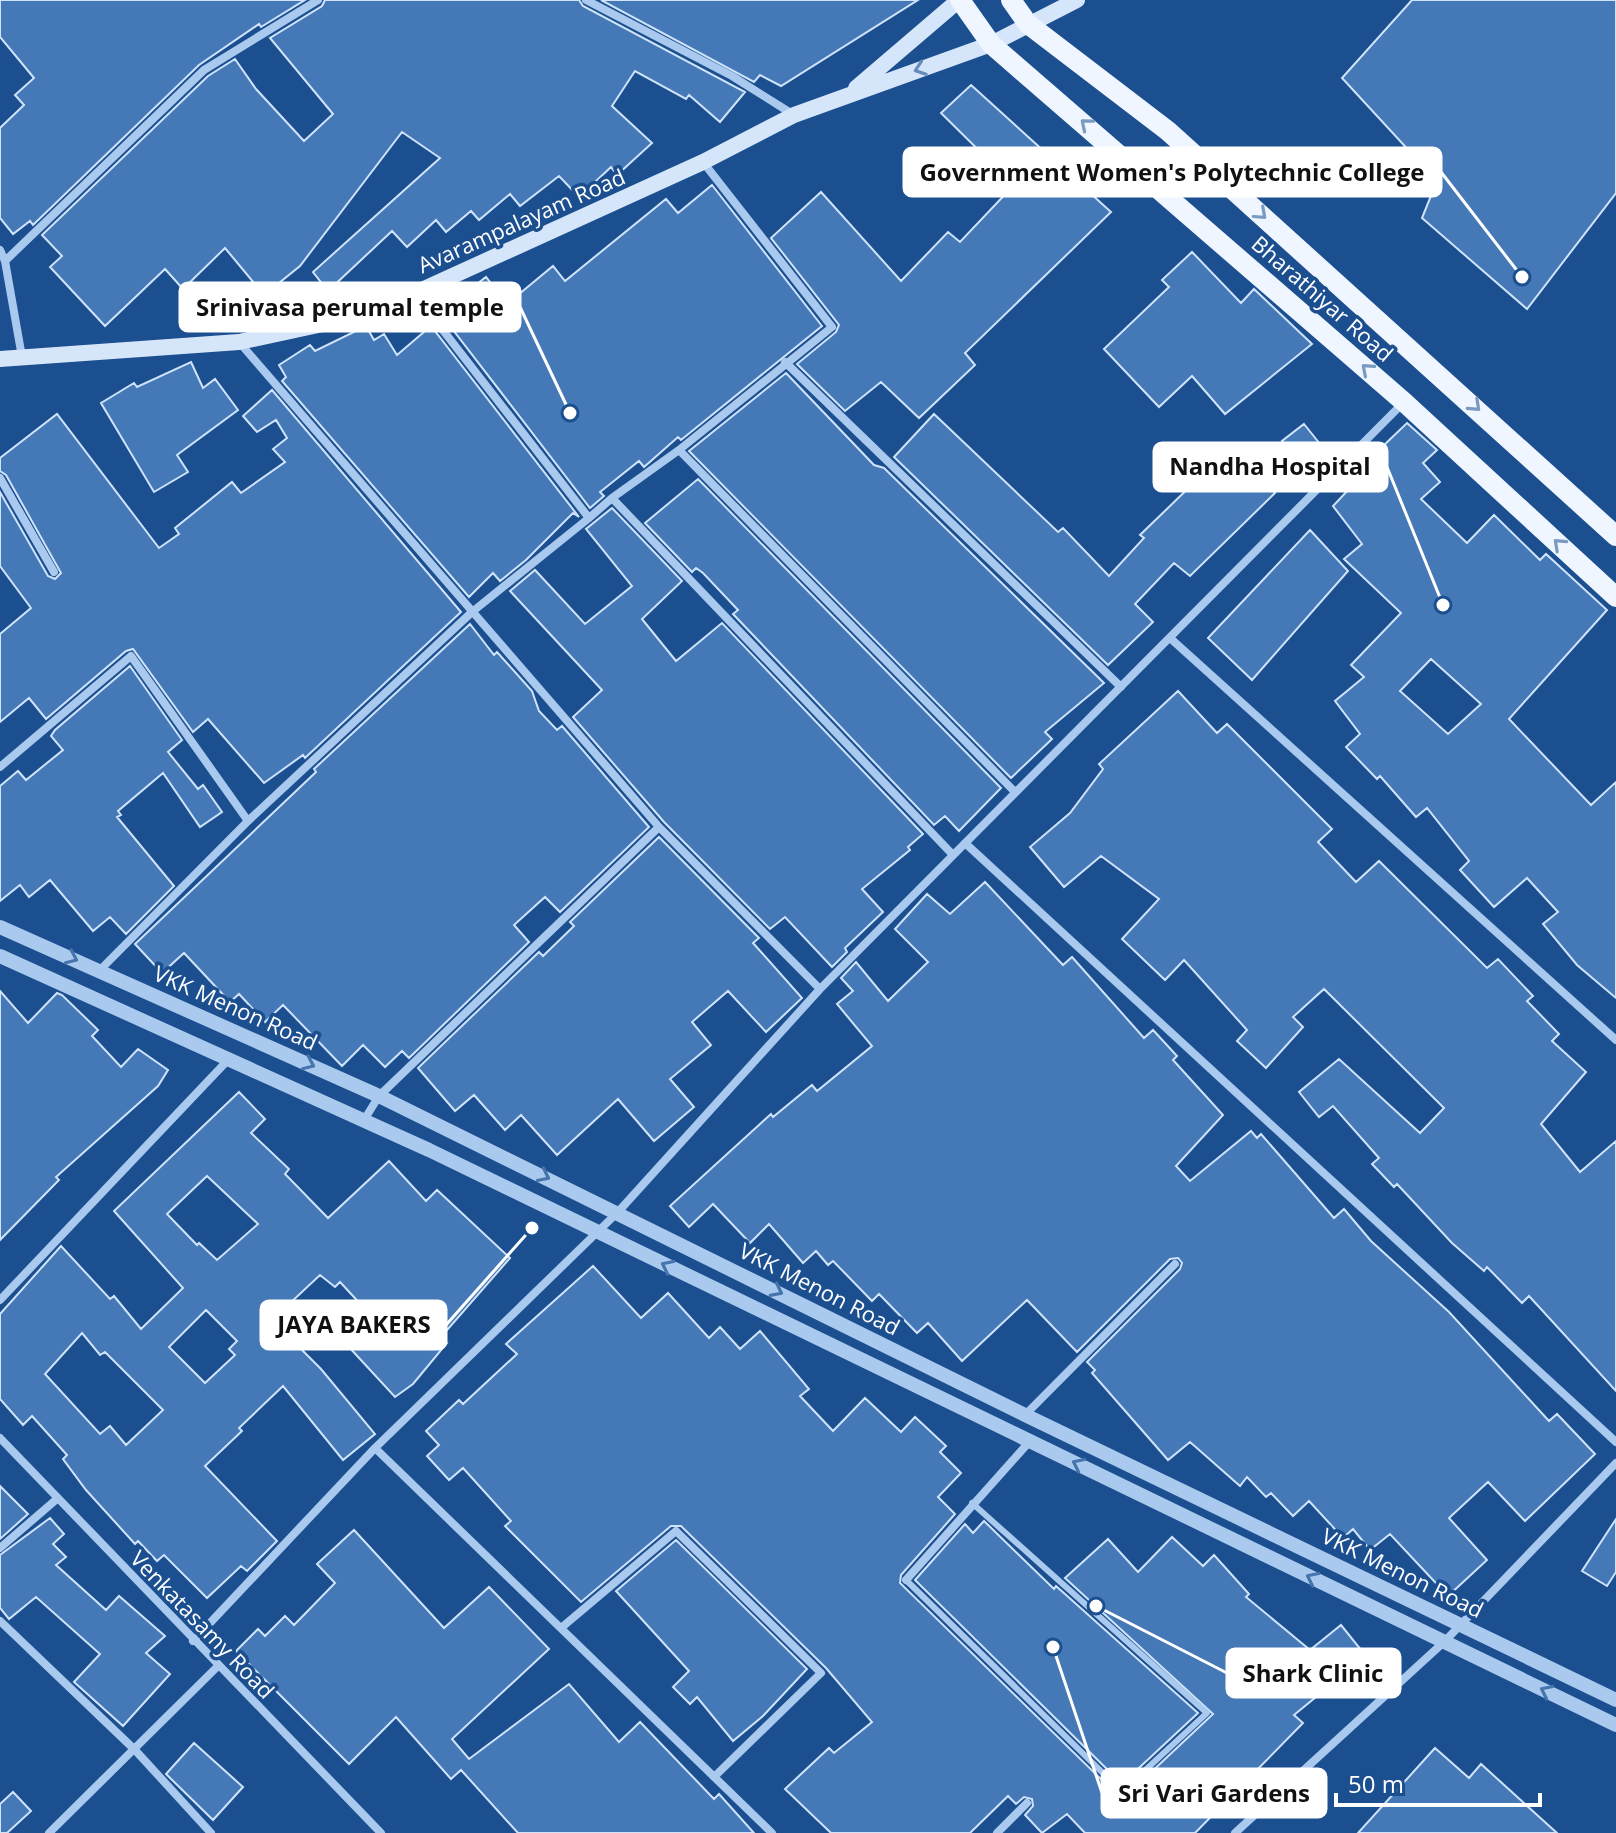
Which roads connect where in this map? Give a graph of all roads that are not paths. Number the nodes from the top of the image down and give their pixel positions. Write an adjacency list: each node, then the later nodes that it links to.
1 (318, 0): 12 (street)
2 (586, 0): 9 (street)
3 (960, 0): 7 (main road, Bharathiyar Road); 8 (main road)
4 (1011, 0): 6 (main road, Bharathiyar Road)
5 (1077, 0): 6 (main road, Avarampalayam Road)
6 (1028, 24): 7 (main road, Avarampalayam Road); 23 (main road, Bharathiyar Road, one-way to 23)
7 (991, 44): 8 (main road, Avarampalayam Road, one-way to 8); 18 (main road, Bharathiyar Road, one-way to 7)
8 (849, 94): 9 (main road, Avarampalayam Road)
9 (794, 115): 10 (main road, Avarampalayam Road)
10 (703, 162): 13 (main road, Avarampalayam Road); 17 (street)
11 (0, 250): 12 (street)
12 (5, 261): 15 (street)
13 (414, 293): 14 (main road, Avarampalayam Road); 22 (street)
14 (239, 342): 15 (main road, Avarampalayam Road); 26 (street)
15 (22, 357): 16 (main road, Avarampalayam Road)
16 (0, 359)
17 (785, 362): 19 (street); 28 (street)
18 (1404, 402): 25 (main road, Bharathiyar Road, one-way to 18); 27 (street)
19 (679, 450): 21 (street); 30 (street)
20 (0, 478): 24 (street)
21 (612, 498): 22 (street); 34 (street)
22 (589, 518): 26 (street)
23 (1616, 536)
24 (54, 572)
25 (1616, 597)
26 (472, 612): 31 (street); 32 (street)
27 (1170, 638): 28 (street); 39 (street)
28 (1121, 687): 30 (street)
29 (0, 767): 31 (street)
30 (1014, 791): 33 (street)
31 (248, 821): 37 (street)
32 (659, 827): 38 (street); 41 (street)
33 (965, 843): 34 (street); 50 (street)
34 (953, 855): 38 (street)
35 (0, 927): 37 (street, VKK Menon Road, one-way to 37)
36 (0, 956): 40 (street, VKK Menon Road)
37 (100, 970): 41 (street, VKK Menon Road, one-way to 41)
38 (820, 989): 43 (street)
39 (1616, 1040)
40 (228, 1060): 42 (street, VKK Menon Road); 46 (street)
41 (379, 1096): 42 (street); 43 (street, VKK Menon Road, one-way to 43)
42 (364, 1120): 44 (street, VKK Menon Road)
43 (618, 1212): 44 (street); 47 (street, VKK Menon Road, one-way to 47)
44 (597, 1232): 49 (street, VKK Menon Road, one-way to 44); 51 (street)
45 (1175, 1264): 47 (street)
46 (0, 1300)
47 (1025, 1415): 58 (street, VKK Menon Road)
48 (0, 1438): 53 (street, Venkatasamy Road)
49 (1030, 1441): 54 (street); 61 (street, VKK Menon Road, one-way to 49)
50 (1616, 1442)
51 (375, 1448): 59 (street); 60 (street)
52 (1616, 1463): 58 (street)
53 (58, 1498): 55 (street); 60 (street, Venkatasamy Road)
54 (972, 1503): 56 (street); 56 (lane)
55 (0, 1548)
56 (906, 1580)
57 (0, 1621): 65 (street)
58 (1461, 1624): 61 (street); 63 (street, VKK Menon Road)
59 (561, 1628): 66 (street); 66 (street)
60 (193, 1641): 62 (street, Venkatasamy Road)
61 (1444, 1642): 64 (street, VKK Menon Road, one-way to 61); 73 (street)
62 (218, 1666): 65 (street); 70 (street, Venkatasamy Road)
63 (1616, 1700)
64 (1616, 1725)
65 (135, 1750): 68 (street); 69 (street)
66 (714, 1777): 71 (street)
67 (1027, 1803): 72 (street)
68 (49, 1833)
69 (211, 1833)
70 (381, 1833)
71 (772, 1833)
72 (997, 1833)
73 (1235, 1833)

